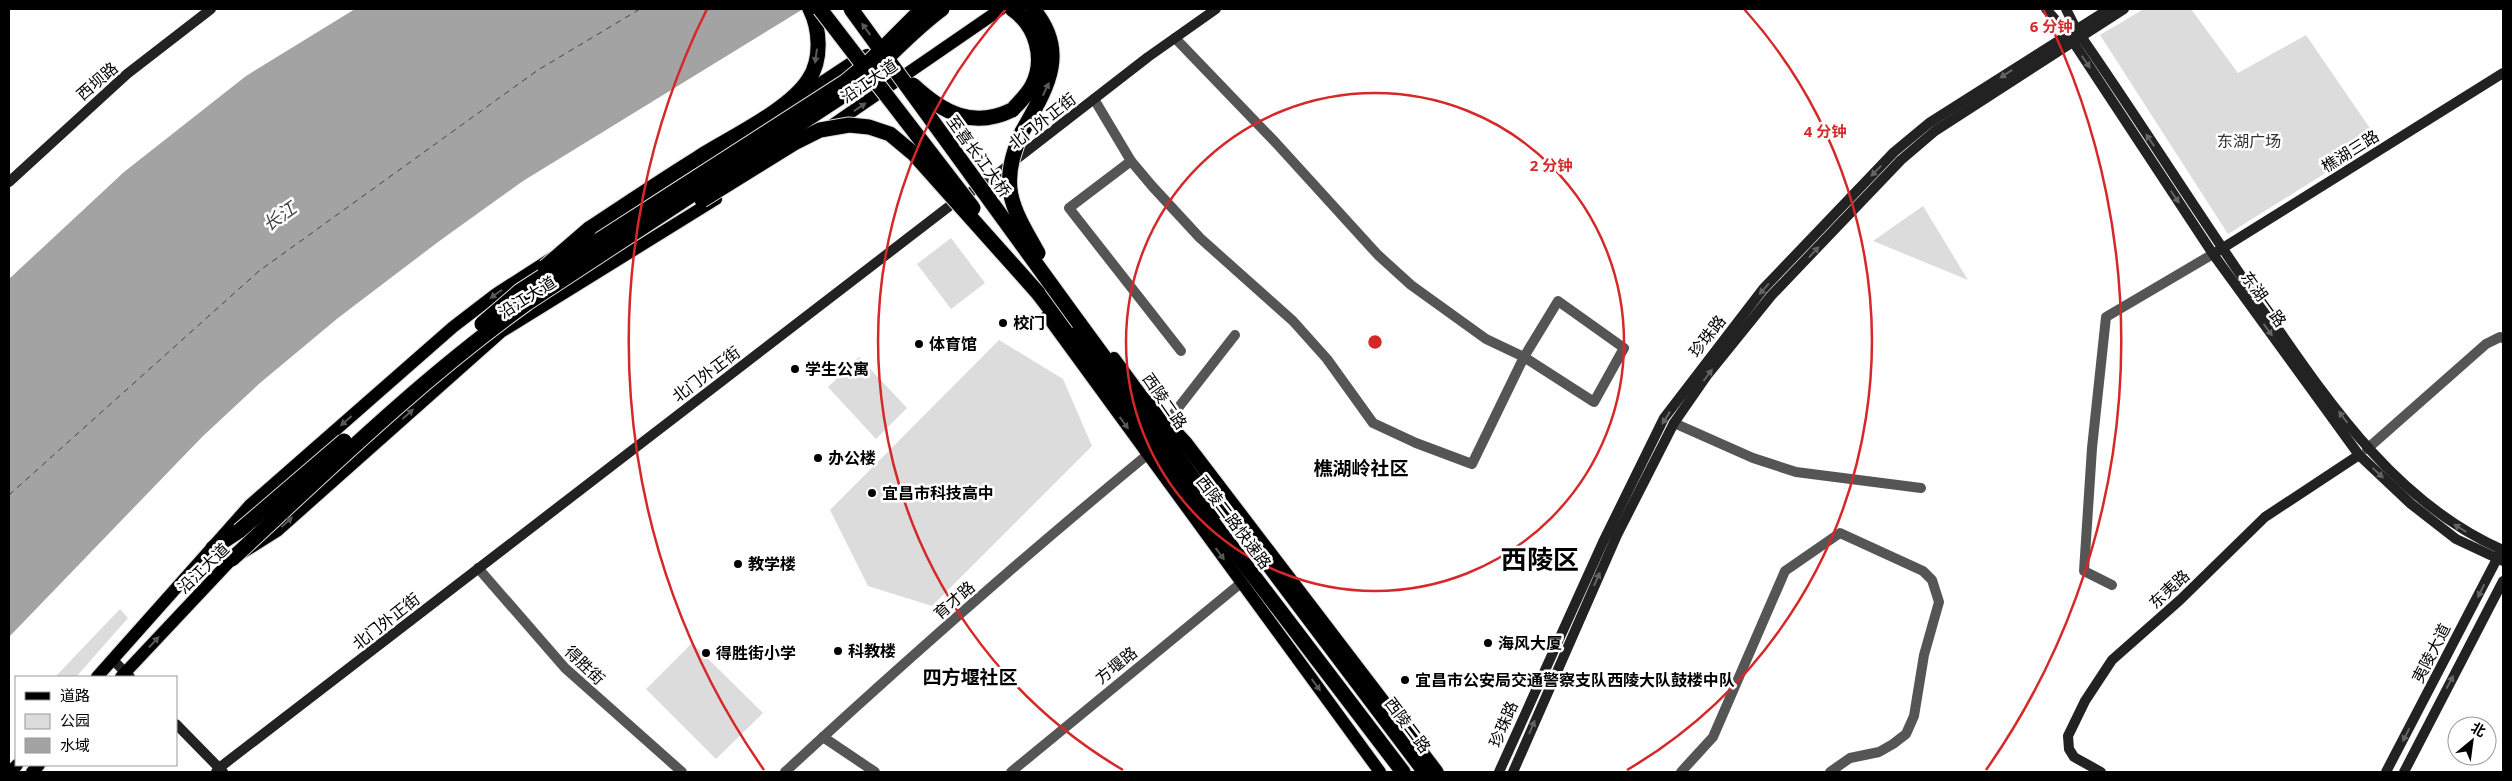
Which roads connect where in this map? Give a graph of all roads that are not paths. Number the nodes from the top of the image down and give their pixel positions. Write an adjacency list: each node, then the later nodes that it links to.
1 (212, 9): 26 (main road, 西坝路)
2 (810, 9): 31 (highway, one-way to 31, bridge)
3 (820, 9): 30 (highway, bridge)
4 (851, 9): 19 (highway, 至喜长江大桥, one-way to 4, bridge)
5 (922, 9): 31 (highway, bridge)
6 (942, 9): 31 (highway, bridge)
7 (953, 9): 19 (main road, 沿江大道)
8 (1001, 9): 22 (main road, 沿江大道)
9 (1012, 9): 19 (highway, bridge)
10 (1033, 9): 32 (highway, one-way to 10, bridge)
11 (1216, 9): 18 (main road, 北门外正街)
12 (2046, 9): 17 (main road)
13 (2051, 9): 17 (main road)
14 (2064, 9): 17 (main road)
15 (2109, 9): 17 (main road)
16 (2124, 9): 17 (main road)
17 (2074, 35): 29 (main road); 38 (main road, 珍珠路, one-way to 17); 65 (main road, 珍珠路, one-way to 65)
18 (1175, 38): 24 (main road, 北门外正街); 36 (street)
19 (885, 55): 20 (main road, 沿江大道); 22 (main road, 西陵二路); 32 (highway, 至喜长江大桥, bridge)
20 (854, 62): 23 (main road); 43 (main road, 沿江大道, one-way to 43)
21 (2503, 73): 29 (main road, 樵湖三路)
22 (905, 76): 23 (main road, 沿江大道); 27 (main road, 西陵二路)
23 (879, 93): 28 (main road); 45 (main road, 沿江大道, one-way to 23)
24 (1094, 99): 25 (street); 27 (main road, 北门外正街)
25 (1131, 161): 35 (street); 36 (street)
26 (9, 182)
27 (983, 185): 28 (main road, 北门外正街); 37 (main road, 西陵二路)
28 (960, 198): 41 (main road, one-way to 41); 46 (main road, 北门外正街)
29 (2218, 251): 40 (main road); 49 (street)
30 (1038, 293): 31 (highway, bridge); 61 (highway, 西陵二路快速路)
31 (523, 297): 43 (highway, bridge); 45 (highway, bridge)
32 (1079, 323): 62 (highway, 西陵二路快速路)
33 (1235, 335): 39 (street)
34 (2503, 338): 40 (street)
35 (1181, 351)
36 (1524, 357): 36 (street)
37 (1146, 400): 39 (highway)
38 (1674, 423): 42 (street); 66 (main road, 珍珠路, one-way to 38)
39 (1165, 425): 63 (main road, 西陵二路); 64 (highway)
40 (2363, 452): 44 (main road); 69 (main road, 东夷路)
41 (1147, 455): 48 (main road, one-way to 48); 54 (street, 育才路)
42 (1922, 488)
43 (213, 548): 50 (main road, 沿江大道)
44 (2502, 553): 70 (main road, 夷陵大道, one-way to 70)
45 (232, 560): 52 (main road, 沿江大道, one-way to 45)
46 (478, 568): 55 (main road, 北门外正街); 56 (street, 得胜街)
47 (2503, 581): 71 (main road, 夷陵大道, one-way to 47)
48 (1241, 583): 59 (street, 方堰路); 60 (main road, one-way to 60)
49 (2112, 585)
50 (113, 660): 51 (main road, 沿江大道); 52 (main road)
51 (98, 676)
52 (125, 676)
53 (178, 726): 55 (main road)
54 (823, 737): 57 (street, 育才路); 58 (street)
55 (220, 771)
56 (682, 772)
57 (785, 772)
58 (874, 772)
59 (1010, 772)
60 (1380, 772)
61 (1403, 772)
62 (1414, 772)
63 (1423, 772)
64 (1436, 772)
65 (1499, 772)
66 (1513, 772)
67 (1681, 772): 68 (street)
68 (1830, 772)
69 (2101, 772)
70 (2386, 772)
71 (2404, 772)

